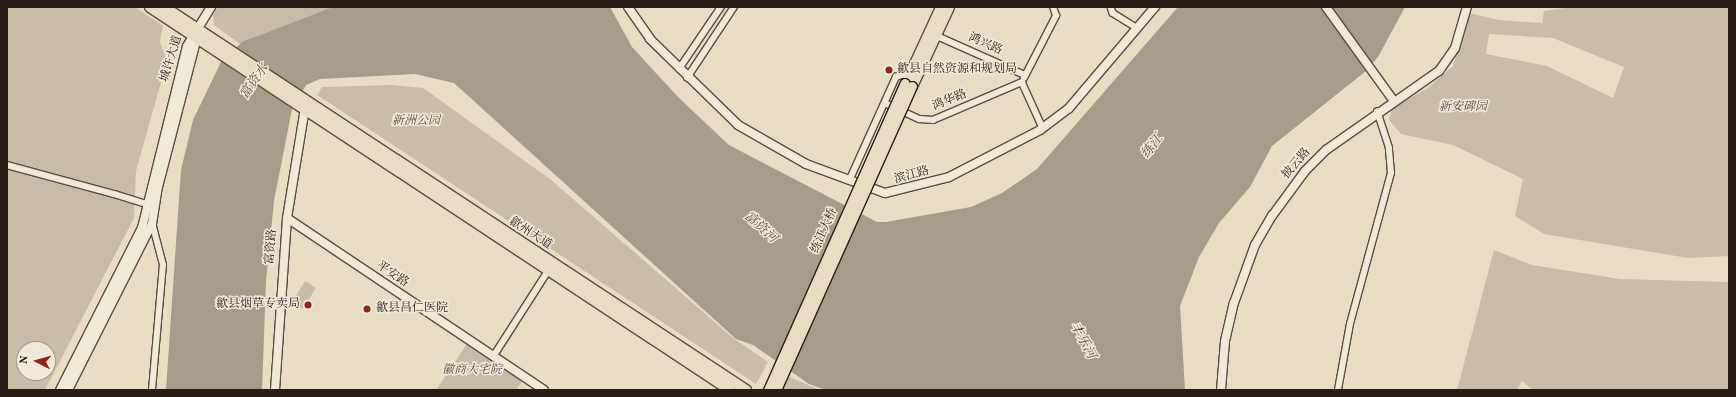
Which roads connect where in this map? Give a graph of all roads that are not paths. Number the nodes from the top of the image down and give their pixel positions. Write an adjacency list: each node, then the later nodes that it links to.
1 (150, 7): 15 (highway)
2 (164, 7): 15 (highway)
3 (211, 7): 15 (street)
4 (628, 7): 17 (street, 滨江路)
5 (721, 7): 17 (street)
6 (734, 7): 20 (street)
7 (940, 7): 18 (main road)
8 (949, 7): 16 (main road)
9 (1053, 7): 19 (street)
10 (1111, 7): 14 (street)
11 (1155, 7): 14 (street, 滨江路)
12 (1326, 7): 23 (street)
13 (1467, 7): 23 (street, 披云路)
14 (1137, 28): 27 (street, 滨江路)
15 (196, 34): 24 (highway); 30 (street, 城许大道); 32 (street, 城许大道)
16 (936, 35): 19 (street, 鸿兴路); 22 (main road)
17 (679, 69): 20 (street, 滨江路)
18 (909, 73): 22 (main road); 25 (street)
19 (1025, 75): 21 (street)
20 (687, 78): 29 (street, 滨江路)
21 (1022, 82): 25 (street, 鸿华路); 27 (street)
22 (908, 84): 42 (main road, 练江大桥, bridge); 43 (main road, 练江大桥, bridge)
23 (1391, 97): 26 (street, 披云路)
24 (302, 103): 31 (street, 富资路); 33 (highway, 歙州大道); 41 (highway, 歙州大道)
25 (884, 103): 29 (street)
26 (1377, 112): 44 (street, 披云路); 45 (street)
27 (1043, 128): 29 (street, 滨江路)
28 (7, 165): 30 (street)
29 (850, 179)
30 (146, 204): 32 (street); 35 (street, 城许大道)
31 (287, 218): 34 (street, 平安路); 38 (street, 富资路)
32 (152, 224): 36 (street, 城许大道); 37 (street)
33 (548, 271): 34 (street); 40 (highway, 歙州大道)
34 (493, 357): 39 (street, 平安路)
35 (60, 390)
36 (68, 390)
37 (152, 390)
38 (275, 390)
39 (544, 390)
40 (730, 390)
41 (746, 390)
42 (768, 390)
43 (776, 390)
44 (1221, 390)
45 (1338, 390)

